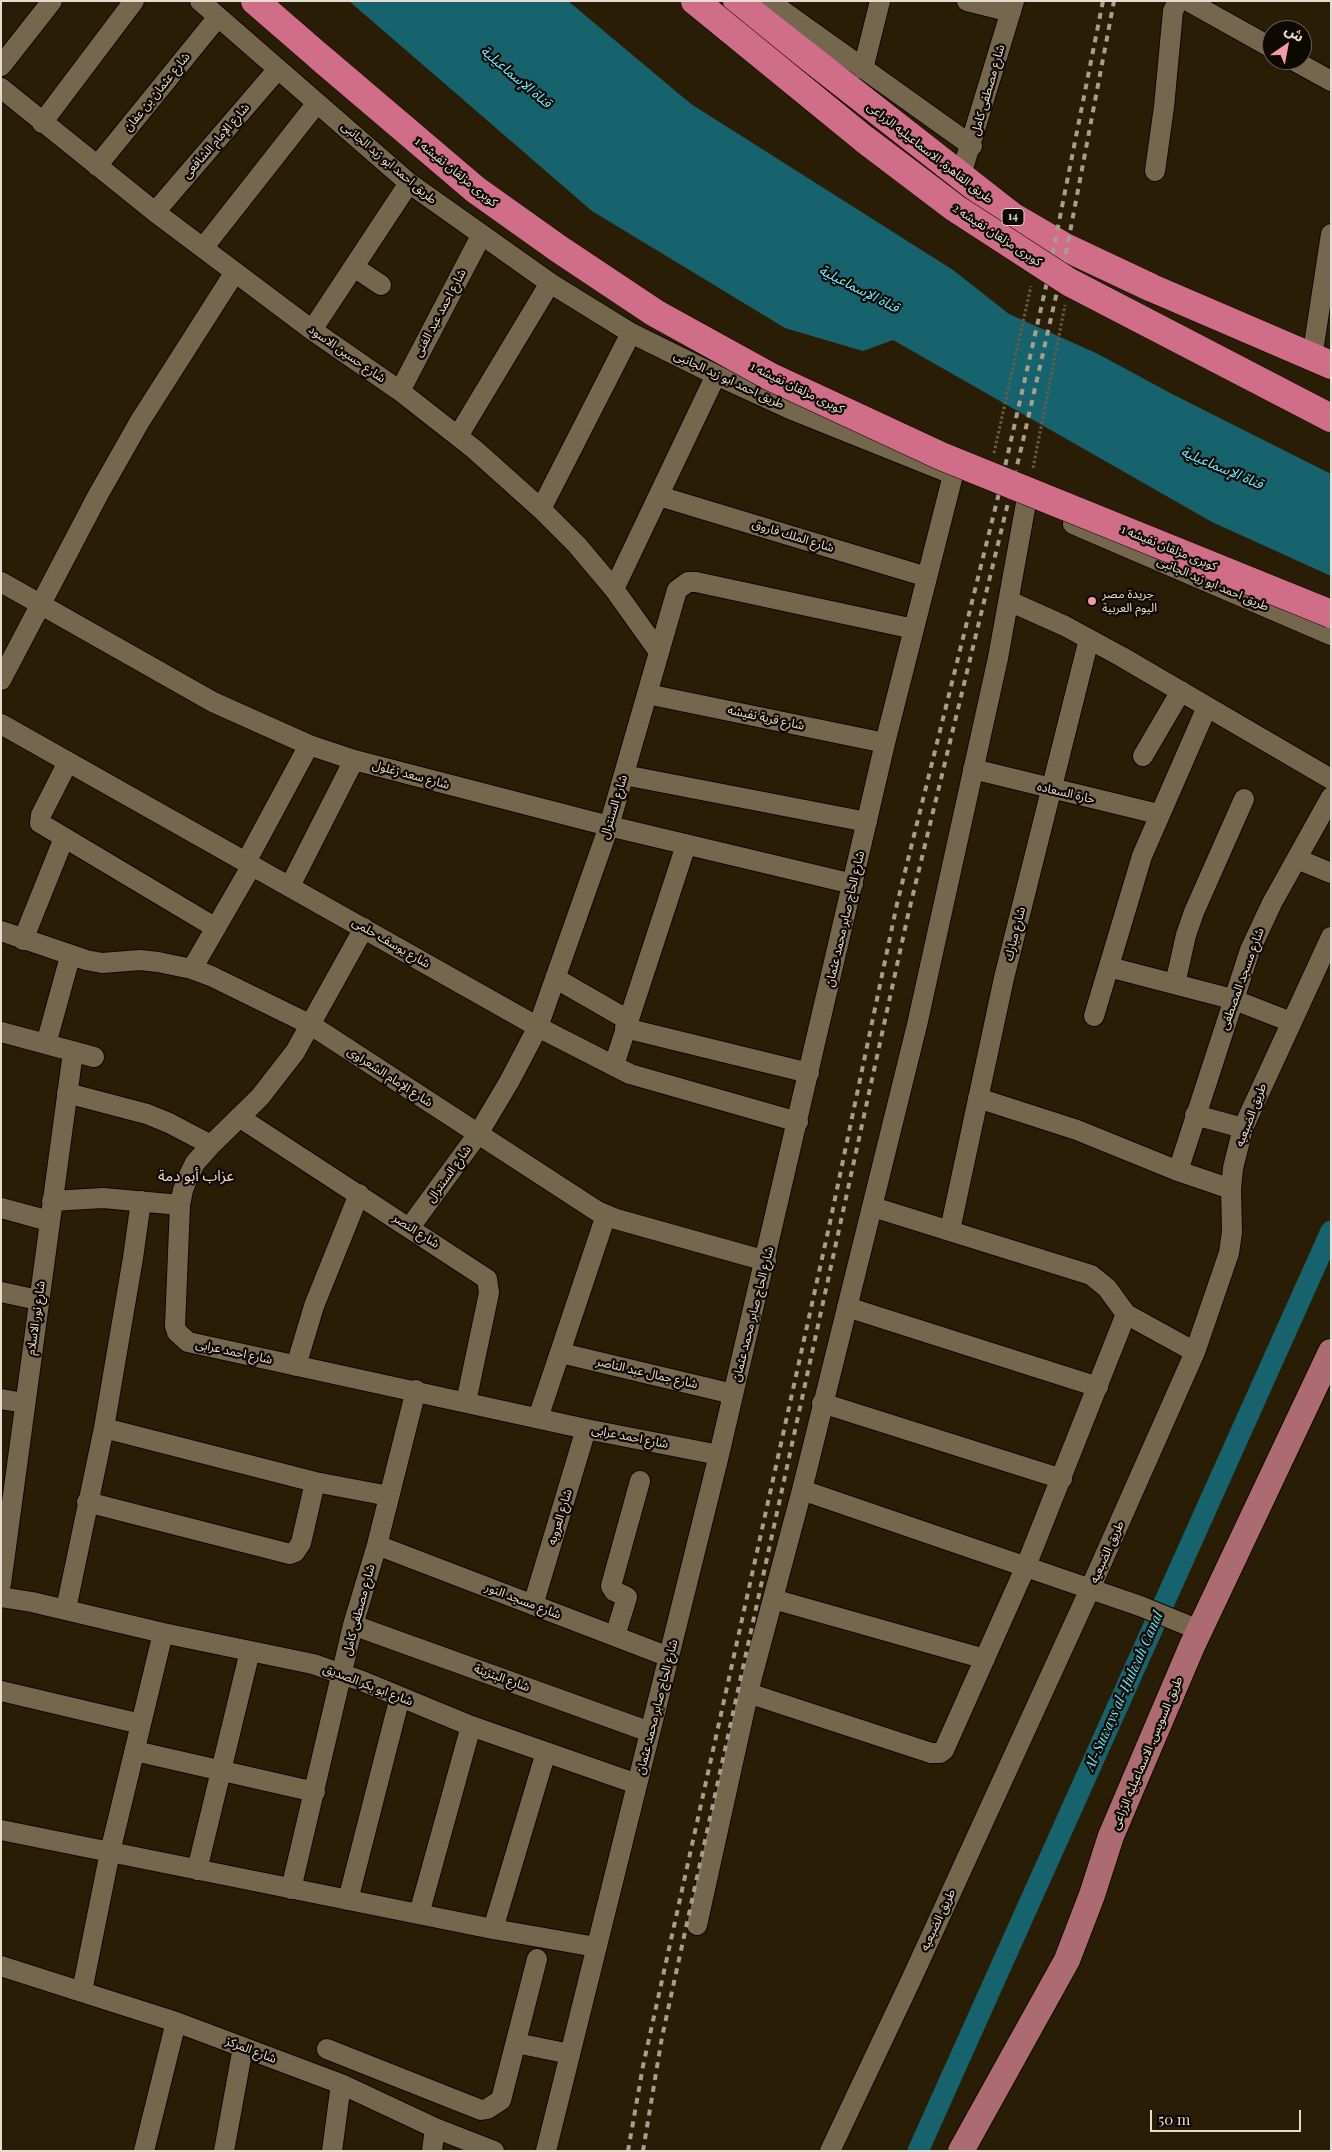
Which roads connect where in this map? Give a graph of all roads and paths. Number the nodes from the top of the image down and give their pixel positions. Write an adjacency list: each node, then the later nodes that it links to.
1 (52, 1): 16 (street)
2 (134, 1): 23 (street)
3 (200, 1): 14 (street, طريق احمد ابو زيد الجانبى)
4 (255, 1): 57 (highway, كوبرى مزلقان نفيشه 1, bridge)
5 (695, 1): 44 (highway, كوبرى مزلقان نفيشه 2, bridge)
6 (736, 1): 27 (highway, طريق القاهرة, الاسماعيليه الزراعى / 14)
7 (770, 1): 18 (street)
8 (880, 1): 18 (street)
9 (967, 1): 12 (street)
10 (1178, 1): 26 (street)
11 (1188, 1): 13 (street)
12 (1012, 6): 24 (street, شارع مصطفى كامل)
13 (1218, 9): 15 (street)
14 (218, 17): 17 (street, طريق احمد ابو زيد الجانبى); 25 (street, شارع عثمان بن عفان)
15 (1262, 41)
16 (1, 66)
17 (278, 69): 22 (street, طريق احمد ابو زيد الجانبى); 29 (street, شارع الإمام الشافعى)
18 (863, 69): 24 (street)
19 (1311, 70): 20 (street)
20 (1331, 81)
21 (1, 88): 23 (street, شارع حسين الاسود)
22 (317, 103): 28 (street, طريق احمد ابو زيد الجانبى); 32 (street)
23 (42, 123): 25 (street, شارع حسين الاسود)
24 (972, 146): 27 (street, شارع مصطفى كامل)
25 (97, 166): 29 (street, شارع حسين الاسود)
26 (1154, 171)
27 (960, 178): 41 (highway, طريق القاهرة, الاسماعيليه الزراعى / 14)
28 (409, 183): 31 (street, طريق احمد ابو زيد الجانبى); 33 (street)
29 (155, 212): 32 (street, شارع حسين الاسود)
30 (1331, 234): 41 (street)
31 (481, 236): 36 (street, طريق احمد ابو زيد الجانبى); 43 (street, شارع احمد عبد الغنى)
32 (203, 248): 34 (street, شارع حسين الاسود)
33 (354, 266): 37 (street); 39 (street)
34 (235, 272): 39 (street, شارع حسين الاسود); 56 (street)
35 (1032, 282): 46 (path)
36 (550, 283): 40 (street, طريق احمد ابو زيد الجانبى); 45 (street)
37 (381, 285)
38 (1067, 298): 47 (path)
39 (312, 330): 43 (street, شارع حسين الاسود)
40 (632, 333): 42 (street, طريق احمد ابو زيد الجانبى); 51 (street)
41 (1321, 362)
42 (716, 375): 48 (street, طريق احمد ابو زيد الجانبى); 49 (street)
43 (400, 391): 45 (street, شارع حسين الاسود)
44 (1331, 418)
45 (458, 436): 51 (street, شارع حسين الاسود)
46 (995, 452)
47 (1034, 465)
48 (953, 475): 50 (street, طريق احمد ابو زيد الجانبى); 52 (street, شارع الحاج صابر محمد عثمان)
49 (659, 496): 52 (street, شارع الملك فاروق); 54 (street)
50 (1026, 503): 55 (street); 59 (street, طريق احمد ابو زيد الجانبى)
51 (541, 509): 54 (street, شارع حسين الاسود)
52 (927, 577): 58 (street, شارع الحاج صابر محمد عثمان)
53 (1, 582): 56 (street, شارع سعد زغلول)
54 (614, 589): 61 (street, شارع حسين الاسود)
55 (1008, 602): 60 (street); 72 (street)
56 (42, 606): 62 (street); 68 (street, شارع سعد زغلول)
57 (1331, 614)
58 (914, 629): 61 (street, شارع السنترال); 67 (street, شارع الحاج صابر محمد عثمان)
59 (1331, 635)
60 (1089, 639): 63 (street); 75 (street, شارع مبارك)
61 (659, 652): 64 (street, شارع السنترال)
62 (1, 680)
63 (1181, 691): 65 (street); 69 (street)
64 (647, 694): 67 (street, شارع قرية نفيشه); 73 (street, شارع السنترال)
65 (1207, 707): 74 (street); 78 (street)
66 (1, 724): 71 (street, شارع يوسف حلمى)
67 (885, 742): 79 (street, شارع الحاج صابر محمد عثمان)
68 (309, 746): 70 (street, شارع سعد زغلول); 84 (street)
69 (1143, 756)
70 (354, 760): 80 (street, شارع سعد زغلول); 87 (street)
71 (68, 762): 81 (street); 84 (street, شارع يوسف حلمى)
72 (974, 769): 75 (street, حارة السعاده); 124 (street)
73 (624, 775): 79 (street); 80 (street, شارع السنترال)
74 (1331, 779)
75 (1051, 790): 78 (street, حارة السعاده); 111 (street, شارع مبارك)
76 (1331, 797): 83 (street, شارع مسجد المصطفى)
77 (1244, 799): 97 (street)
78 (1158, 814): 94 (street)
79 (867, 822): 86 (street, شارع الحاج صابر محمد عثمان)
80 (609, 826): 82 (street, شارع سعد زغلول); 96 (street, شارع السنترال)
81 (64, 838): 88 (street); 92 (street)
82 (686, 845): 86 (street, شارع سعد زغلول); 101 (street)
83 (1297, 859): 85 (street); 98 (street, شارع مسجد المصطفى)
84 (249, 863): 87 (street, شارع يوسف حلمى); 88 (street)
85 (1331, 873)
86 (853, 884): 109 (street, شارع الحاج صابر محمد عثمان)
87 (290, 886): 89 (street, شارع يوسف حلمى)
88 (216, 928): 95 (street)
89 (364, 928): 102 (street, شارع احمد عرابى); 103 (street, شارع يوسف حلمى)
90 (1, 931): 92 (street, شارع الإمام الشعراوى)
91 (1331, 937): 100 (street, طريق الضبعيه)
92 (23, 940): 93 (street, شارع الإمام الشعراوى)
93 (70, 957): 95 (street, شارع الإمام الشعراوى); 105 (street)
94 (1109, 967): 97 (street); 99 (street)
95 (192, 969): 102 (street, شارع الإمام الشعراوى)
96 (556, 978): 101 (street); 103 (street, شارع السنترال)
97 (1175, 984): 98 (street)
98 (1232, 999): 100 (street); 112 (street, شارع مسجد المصطفى)
99 (1094, 1016)
100 (1291, 1022): 115 (street, طريق الضبعيه)
101 (626, 1024): 108 (street); 109 (street)
102 (311, 1026): 113 (street, شارع احمد عرابى); 116 (street, شارع الإمام الشعراوى)
103 (538, 1026): 108 (street, شارع يوسف حلمى); 116 (street, شارع السنترال)
104 (1, 1032): 105 (street)
105 (46, 1044): 106 (street)
106 (73, 1052): 107 (street); 110 (street, شارع نور الاسلام)
107 (94, 1057)
108 (614, 1065): 114 (street, شارع يوسف حلمى)
109 (809, 1072): 114 (street, شارع الحاج صابر محمد عثمان)
110 (68, 1093): 117 (street); 121 (street, شارع نور الاسلام)
111 (978, 1098): 118 (street); 129 (street, شارع مبارك)
112 (1195, 1114): 115 (street); 118 (street, شارع مسجد المصطفى)
113 (239, 1117): 117 (street, شارع احمد عرابى); 120 (street, شارع النصر)
114 (798, 1122): 130 (street, شارع الحاج صابر محمد عثمان)
115 (1243, 1128): 119 (street, طريق الضبعيه)
116 (478, 1134): 126 (street, شارع الإمام الشعراوى); 128 (street, شارع السنترال)
117 (211, 1144): 123 (street, شارع احمد عرابى)
118 (1178, 1171): 119 (street)
119 (1231, 1189): 135 (street, طريق الضبعيه)
120 (359, 1194): 128 (street, شارع النصر); 138 (street)
121 (52, 1201): 122 (street); 127 (street, شارع نور الاسلام)
122 (141, 1201): 123 (street); 147 (street)
123 (180, 1205): 138 (street, شارع احمد عرابى)
124 (873, 1207): 129 (street); 133 (street)
125 (1, 1208): 127 (street)
126 (606, 1215): 130 (street, شارع الإمام الشعراوى); 137 (street)
127 (49, 1221): 132 (street, شارع نور الاسلام)
128 (410, 1227): 143 (street, شارع النصر)
129 (950, 1230): 134 (street)
130 (766, 1261): 141 (street, شارع الحاج صابر محمد عثمان)
131 (1, 1292): 132 (street)
132 (38, 1300): 144 (street, شارع نور الاسلام)
133 (847, 1307): 139 (street); 145 (street)
134 (1126, 1314): 135 (street); 139 (street)
135 (1195, 1352): 160 (street, طريق الضبعيه)
136 (1331, 1352): 166 (main road, طريق السويس, الاسماعيليه الزراعى)
137 (561, 1353): 141 (street, شارع جمال عبد الناصر); 146 (street)
138 (296, 1366): 140 (street, شارع احمد عرابى)
139 (1098, 1387): 150 (street)
140 (416, 1390): 143 (street, شارع احمد عرابى); 155 (street, شارع مصطفى كامل)
141 (734, 1394): 149 (street, شارع الحاج صابر محمد عثمان)
142 (1, 1399): 144 (street)
143 (466, 1402): 146 (street, شارع احمد عرابى)
144 (24, 1403): 153 (street, شارع نور الاسلام)
145 (822, 1403): 150 (street); 154 (street)
146 (538, 1418): 148 (street, شارع احمد عرابى)
147 (104, 1428): 152 (street); 156 (street)
148 (586, 1429): 149 (street, شارع احمد عرابى); 163 (street, شارع العروبه)
149 (719, 1455): 170 (street, شارع الحاج صابر محمد عثمان)
150 (1062, 1479): 158 (street)
151 (640, 1480): 168 (street)
152 (315, 1482): 155 (street); 156 (street)
153 (7, 1490): 159 (street, شارع نور الاسلام)
154 (802, 1490): 158 (street); 162 (street)
155 (389, 1496): 157 (street, شارع مصطفى كامل)
156 (87, 1502): 164 (street)
157 (377, 1545): 163 (street, شارع مسجد النور); 165 (street, شارع مصطفى كامل)
158 (1026, 1566): 160 (street); 171 (street)
159 (1, 1584)
160 (1090, 1589): 166 (street); 209 (street, طريق الضبعيه)
161 (1, 1597): 164 (street, شارع ابو بكر الصديق)
162 (773, 1599): 171 (street); 174 (street)
163 (533, 1605): 168 (street, شارع مسجد النور)
164 (66, 1609): 167 (street, شارع ابو بكر الصديق)
165 (353, 1625): 172 (street, شارع مصطفى كامل); 178 (street, شارع البنزينة)
166 (1199, 1630): 210 (main road, طريق السويس, الاسماعيليه الزراعى)
167 (163, 1633): 169 (street, شارع ابو بكر الصديق); 176 (street)
168 (615, 1636): 170 (street, شارع مسجد النور)
169 (250, 1651): 172 (street, شارع ابو بكر الصديق); 181 (street)
170 (670, 1657): 178 (street, شارع الحاج صابر محمد عثمان)
171 (985, 1659): 174 (street)
172 (342, 1673): 175 (street, شارع ابو بكر الصديق); 183 (street, شارع مصطفى كامل)
173 (1, 1691): 176 (street)
174 (748, 1693): 190 (street)
175 (400, 1696): 177 (street, شارع ابو بكر الصديق); 188 (street)
176 (141, 1724): 179 (street)
177 (471, 1726): 180 (street, شارع ابو بكر الصديق); 189 (street)
178 (650, 1732): 182 (street, شارع الحاج صابر محمد عثمان)
179 (135, 1751): 181 (street); 185 (street)
180 (546, 1752): 182 (street, شارع ابو بكر الصديق); 191 (street)
181 (219, 1771): 183 (street); 186 (street)
182 (637, 1784): 192 (street, شارع الحاج صابر محمد عثمان)
183 (315, 1792): 187 (street, شارع مصطفى كامل)
184 (1, 1830): 185 (street)
185 (110, 1852): 186 (street); 195 (street)
186 (197, 1870): 187 (street)
187 (291, 1889): 188 (street)
188 (348, 1900): 189 (street)
189 (419, 1914): 191 (street)
190 (697, 1925)
191 (493, 1928): 192 (street)
192 (596, 1947): 200 (street, شارع الحاج صابر محمد عثمان)
193 (537, 1959): 197 (street)
194 (1, 1966): 195 (street, شارع المركز)
195 (82, 1991): 196 (street, شارع المركز)
196 (176, 2022): 198 (street, شارع المركز); 203 (street)
197 (516, 2043): 199 (street); 200 (street)
198 (244, 2047): 201 (street, شارع المركز); 204 (street)
199 (327, 2049)
200 (570, 2054): 208 (street, شارع الحاج صابر محمد عثمان)
201 (341, 2084): 202 (street, شارع المركز); 205 (street)
202 (435, 2128): 206 (street); 207 (street, شارع المركز)
203 (144, 2151)
204 (224, 2151)
205 (332, 2151)
206 (432, 2151)
207 (494, 2151)
208 (546, 2151)
209 (830, 2151)
210 (961, 2151)

